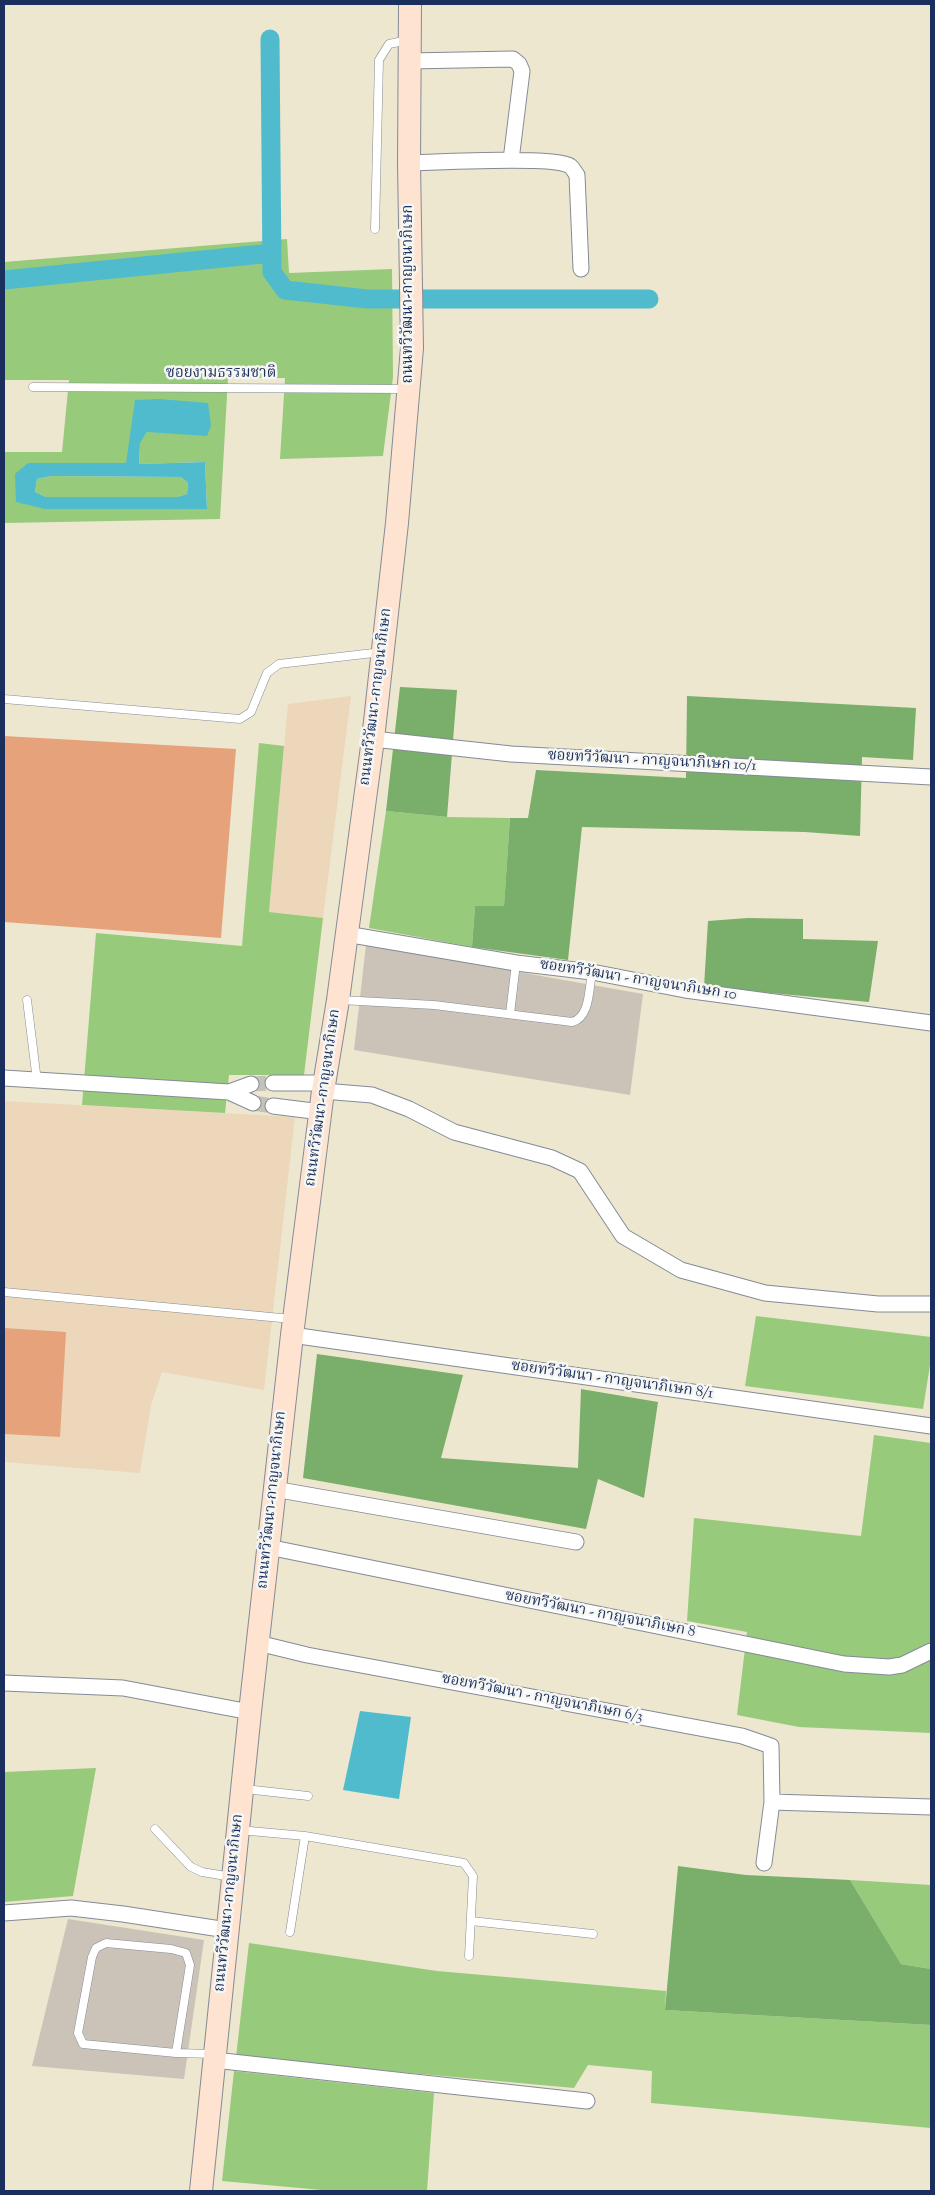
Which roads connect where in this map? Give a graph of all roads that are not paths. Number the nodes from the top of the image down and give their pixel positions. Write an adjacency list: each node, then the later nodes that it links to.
1 (410, 4): 2 (street, ถนนทวีวัฒนา-กาญจนาภิเษก)
2 (409, 50): 3 (street); 4 (street, ถนนทวีวัฒนา-กาญจนาภิเษก); 5 (lane)
3 (511, 160): 4 (street); 6 (street)
4 (409, 163): 8 (street, ถนนทวีวัฒนา-กาญจนาภิเษก)
5 (375, 229)
6 (581, 269)
7 (33, 387): 8 (lane, ซอยงามธรรมชาติ)
8 (409, 388): 9 (street, ถนนทวีวัฒนา-กาญจนาภิเษก)
9 (382, 652): 10 (lane); 11 (street, ถนนทวีวัฒนา-กาญจนาภิเษก)
10 (4, 699)
11 (373, 739): 12 (street, ซอยทวีวัฒนา - กาญจนาภิเษก 10/1); 13 (street, ถนนทวีวัฒนา-กาญจนาภิเษก)
12 (931, 777)
13 (346, 934): 14 (street, ซอยทวีวัฒนา - กาญจนาภิเษก 10); 17 (street, ถนนทวีวัฒนา-กาญจนาภิเษก)
14 (516, 962): 15 (street, ซอยทวีวัฒนา - กาญจนาภิเษก 10); 18 (lane)
15 (592, 972): 18 (lane); 19 (street, ซอยทวีวัฒนา - กาญจนาภิเษก 10)
16 (27, 1000): 21 (lane)
17 (338, 1000): 18 (lane); 25 (street, ถนนทวีวัฒนา-กาญจนาภิเษก)
18 (510, 1014)
19 (931, 1023)
20 (4, 1078): 21 (street)
21 (37, 1081): 24 (street)
22 (273, 1083): 25 (street)
23 (251, 1084): 24 (street)
24 (229, 1092): 26 (street)
25 (323, 1095): 27 (street); 29 (street); 30 (street, ถนนทวีวัฒนา-กาญจนาภิเษก)
26 (253, 1103)
27 (273, 1106)
28 (4, 1292): 30 (lane)
29 (931, 1304)
30 (293, 1328): 31 (street, ซอยทวีวัฒนา - กาญจนาภิเษก 8/1); 32 (street, ถนนทวีวัฒนา-กาญจนาภิเษก)
31 (931, 1426)
32 (274, 1489): 33 (street); 34 (street, ถนนทวีวัฒนา-กาญจนาภิเษก)
33 (576, 1542)
34 (268, 1547): 35 (street, ถนนทวีวัฒนา-กาญจนาภิเษก); 36 (street, ซอยทวีวัฒนา - กาญจนาภิเษก 8)
35 (258, 1643): 38 (street, ถนนทวีวัฒนา-กาญจนาภิเษก); 41 (street, ซอยทวีวัฒนา - กาญจนาภิเษก 6/3)
36 (931, 1651)
37 (4, 1683): 38 (street)
38 (250, 1712): 39 (street, ถนนทวีวัฒนา-กาญจนาภิเษก)
39 (242, 1789): 40 (lane); 44 (street, ถนนทวีวัฒนา-กาญจนาภิเษก)
40 (308, 1796)
41 (772, 1802): 42 (street); 46 (street, ซอยทวีวัฒนา - กาญจนาภิเษก 6/3)
42 (931, 1807)
43 (155, 1829): 47 (lane)
44 (237, 1830): 45 (lane); 47 (street, ถนนทวีวัฒนา-กาญจนาภิเษก)
45 (305, 1836): 49 (lane); 51 (lane)
46 (764, 1863)
47 (232, 1877): 50 (street, ถนนทวีวัฒนา-กาญจนาภิเษก)
48 (4, 1913): 50 (street)
49 (471, 1921): 52 (lane); 53 (lane)
50 (227, 1930): 55 (street, ถนนทวีวัฒนา-กาญจนาภิเษก)
51 (290, 1932)
52 (593, 1934)
53 (469, 1956)
54 (176, 2053): 54 (lane); 55 (lane)
55 (214, 2057): 56 (street); 57 (street, ถนนทวีวัฒนา-กาญจนาภิเษก)
56 (586, 2101)
57 (201, 2191)

